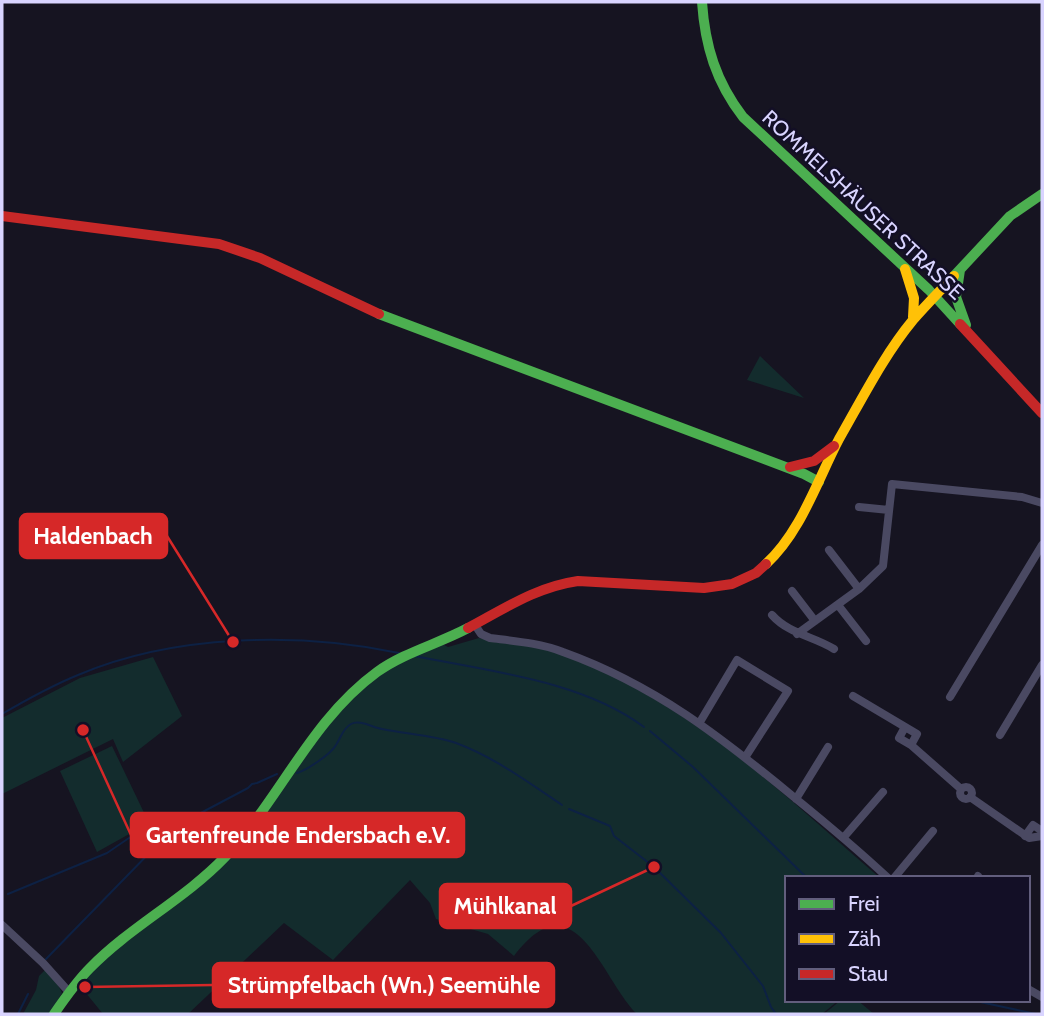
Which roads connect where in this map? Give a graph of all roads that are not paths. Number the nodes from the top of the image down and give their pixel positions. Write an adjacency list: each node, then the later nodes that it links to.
1 (702, 2): 4 (main road, ROMMELSHÄUSER STRASSE)
2 (1042, 194): 5 (main road)
3 (2, 216): 11 (main road)
4 (904, 266): 6 (main road, ROMMELSHÄUSER STRASSE); 7 (main road)
5 (960, 270): 6 (main road); 8 (main road)
6 (935, 296): 7 (main road); 8 (main road, ROMMELSHÄUSER STRASSE)
7 (913, 320): 10 (main road)
8 (970, 334): 9 (main road, ROMMELSHÄUSER STRASSE)
9 (1042, 413)
10 (838, 442): 11 (main road); 12 (main road)
11 (784, 468): 12 (main road)
12 (819, 482): 23 (main road)
13 (1042, 503): 15 (street)
14 (859, 507): 15 (street)
15 (889, 510): 18 (street)
16 (1042, 545): 29 (street)
17 (830, 550): 18 (street)
18 (859, 589): 20 (street)
19 (792, 591): 22 (street)
20 (838, 605): 22 (street); 25 (street)
21 (772, 615): 24 (street)
22 (815, 621): 24 (street)
23 (475, 625): 30 (street); 42 (main road)
24 (797, 634): 26 (street)
25 (866, 641)
26 (834, 649)
27 (1042, 665): 31 (street)
28 (853, 696): 37 (street)
29 (950, 697)
30 (700, 722): 33 (street); 33 (street)
31 (1000, 735)
32 (828, 747): 35 (street)
33 (746, 756): 35 (street)
34 (883, 792): 38 (street)
35 (796, 799): 38 (street)
36 (933, 831): 40 (street)
37 (1042, 834)
38 (844, 837): 39 (street)
39 (886, 876)
40 (896, 876)
41 (2, 925): 42 (street)
42 (69, 992): 43 (main road)
43 (54, 1014)

